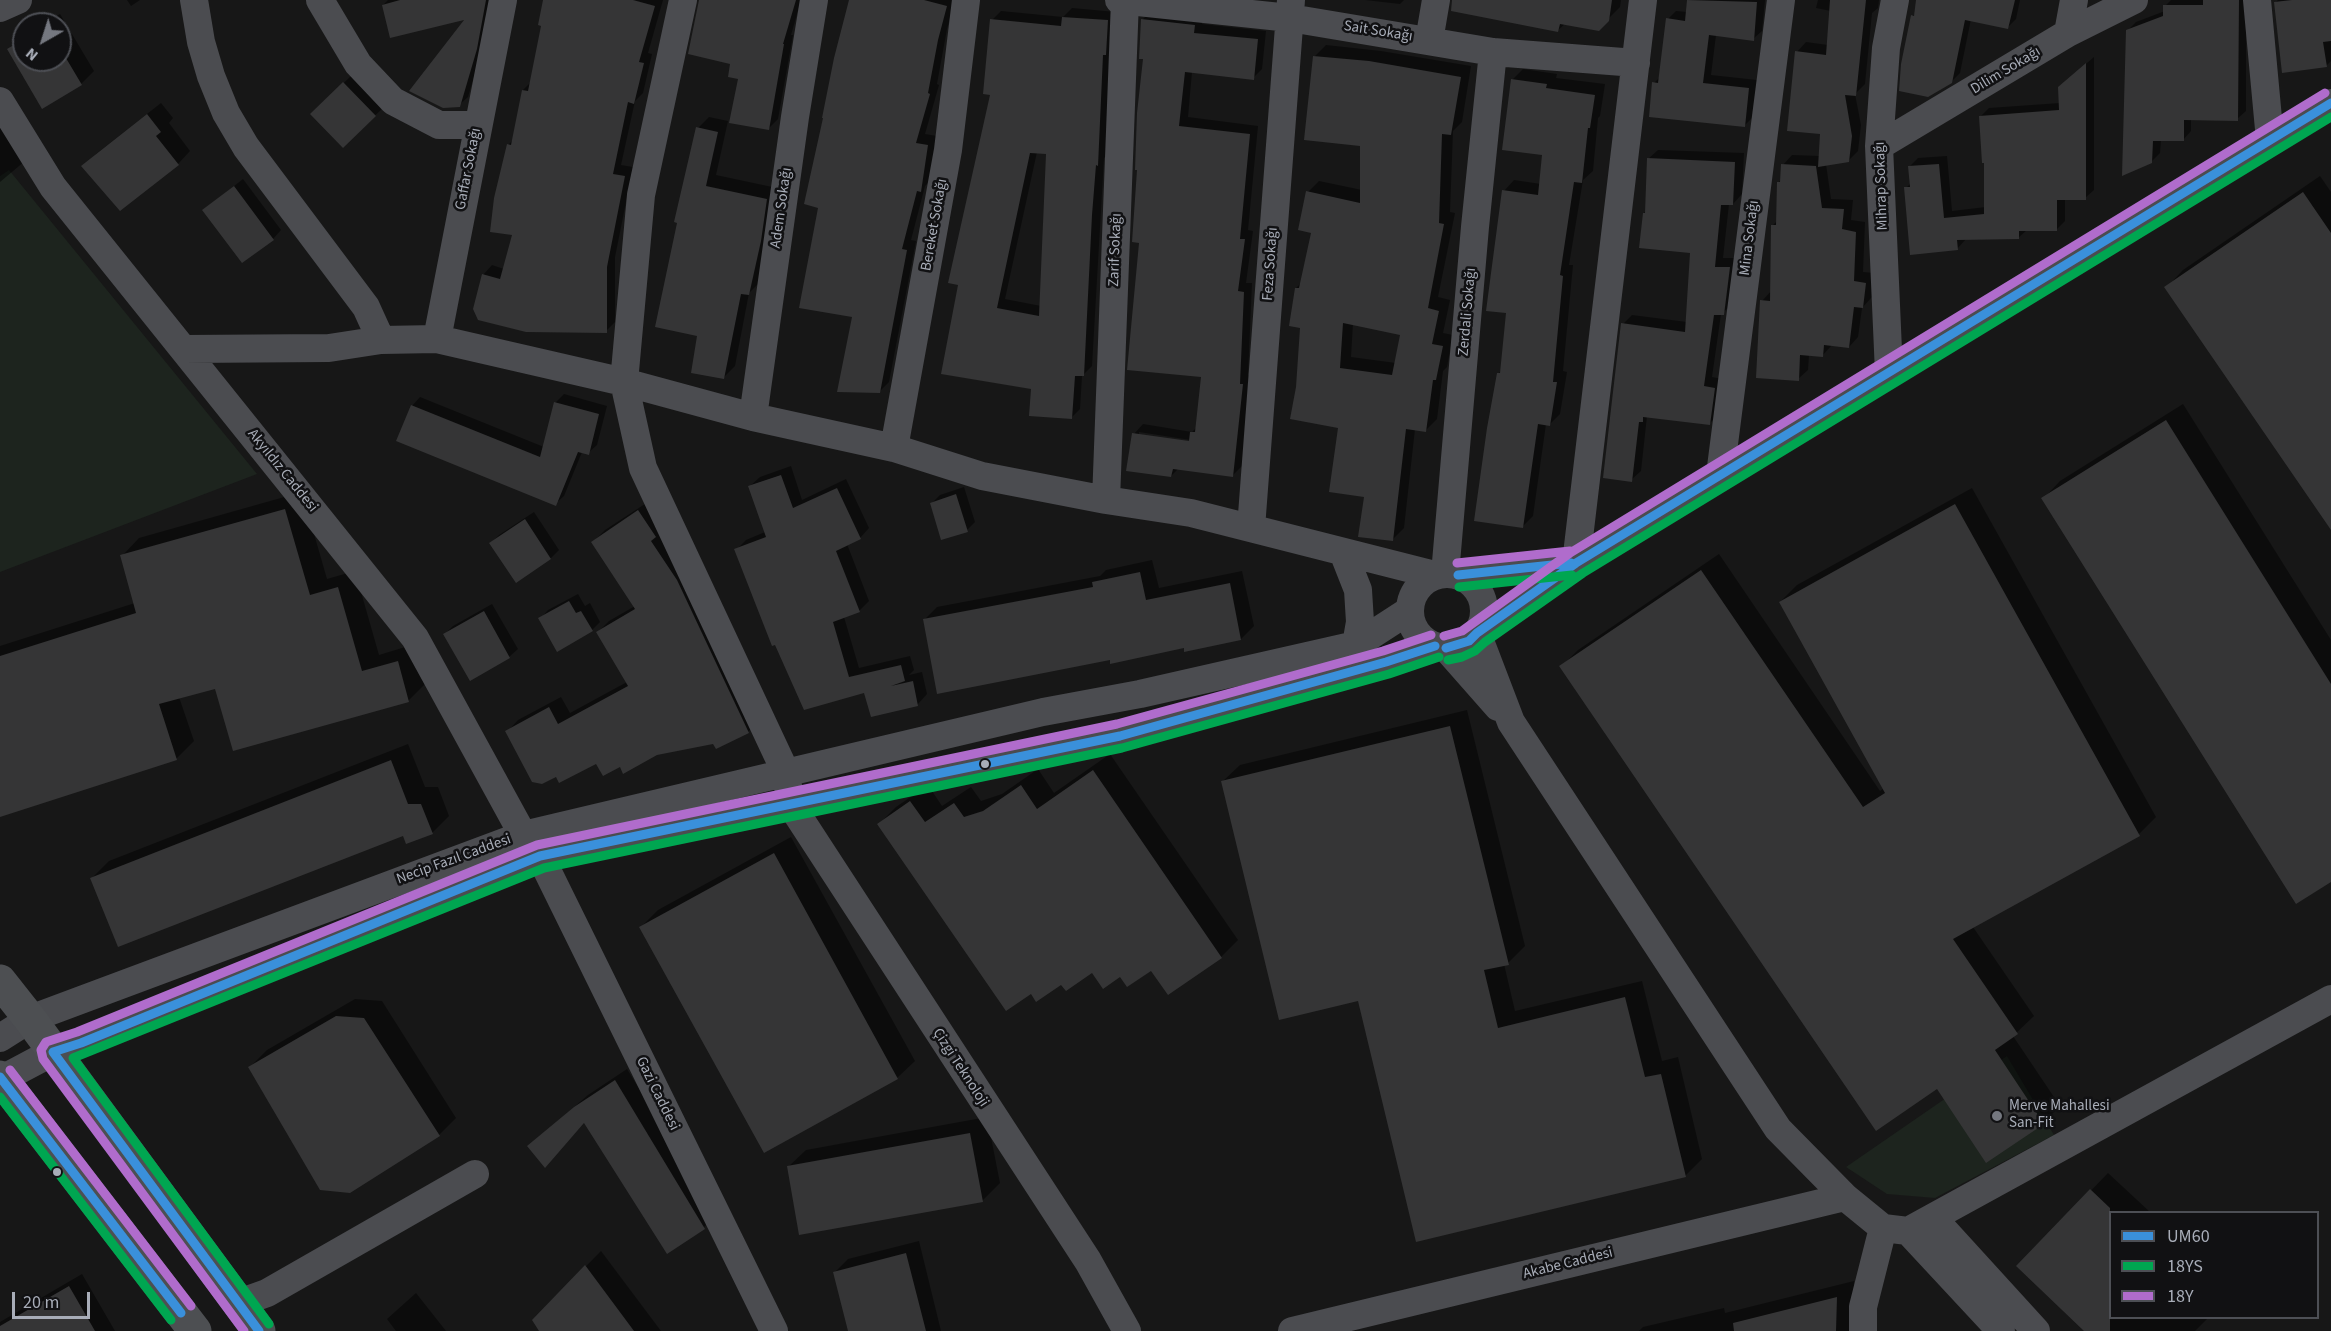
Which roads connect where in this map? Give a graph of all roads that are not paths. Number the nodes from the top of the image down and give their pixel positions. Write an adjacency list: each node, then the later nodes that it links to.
1 (18, 0): 16 (street)
2 (194, 0): 28 (street)
3 (320, 0): 24 (street)
4 (503, 0): 24 (street, Gaffar Sokağı)
5 (683, 0): 31 (street)
6 (814, 0): 32 (street, Adem Sokağı)
7 (966, 0): 33 (street, Bereket Sokağı)
8 (1123, 0): 17 (street, Sait Sokağı); 35 (street, Zarif Sokağı)
9 (1436, 0): 19 (street)
10 (1643, 0): 21 (street)
11 (1781, 0): 34 (street, Mina Sokağı)
12 (1895, 0): 26 (street, Mihrap Sokağı)
13 (2074, 0): 18 (street)
14 (2134, 0): 18 (street, Dilim Sokağı)
15 (2258, 0): 25 (street)
16 (0, 8)
17 (1290, 9): 19 (street, Sait Sokağı); 36 (street, Feza Sokağı)
18 (2068, 33): 26 (street, Dilim Sokağı)
19 (1429, 40): 20 (street, Sait Sokağı)
20 (1493, 52): 21 (street, Sait Sokağı); 39 (street, Zerdali Sokağı)
21 (1636, 63): 38 (street)
22 (0, 101): 29 (street, Akyıldız Caddesi)
23 (2331, 103): 25 (street)
24 (478, 125): 27 (street, Gaffar Sokağı)
25 (2270, 140): 30 (street)
26 (1880, 146): 30 (street, Mihrap Sokağı)
27 (437, 339): 28 (street); 31 (street)
28 (381, 340): 29 (street)
29 (184, 349): 47 (street, Akyıldız Caddesi)
30 (1889, 373): 34 (street)
31 (624, 382): 32 (street); 45 (street)
32 (753, 417): 33 (street)
33 (894, 448): 35 (street)
34 (1720, 475): 38 (street)
35 (1106, 500): 36 (street)
36 (1251, 528): 37 (street)
37 (1343, 552): 39 (street); 40 (street); 42 (street)
38 (1576, 563): 39 (street); 41 (street)
39 (1446, 575): 40 (street); 41 (street)
40 (1411, 604): 42 (street, Necip Fazıl Caddesi); 43 (street)
41 (1478, 633): 43 (street); 44 (street)
42 (1356, 645): 45 (street, Necip Fazıl Caddesi)
43 (1441, 647): 44 (street); 46 (street, Necip Fazıl Caddesi)
44 (1511, 722): 55 (street)
45 (786, 773): 46 (street); 47 (street, Necip Fazıl Caddesi)
46 (791, 805): 47 (street, Necip Fazıl Caddesi); 62 (street, Çizgi Teknoloji)
47 (531, 846): 50 (street, Necip Fazıl Caddesi); 52 (street, Necip Fazıl Caddesi); 61 (street, Gazi Caddesi)
48 (0, 981): 50 (main road)
49 (2331, 999): 56 (street)
50 (30, 1019): 51 (street, Necip Fazıl Caddesi); 52 (main road)
51 (0, 1038)
52 (53, 1052): 53 (street, Necip Fazıl Caddesi); 58 (main road)
53 (1, 1079): 59 (main road)
54 (475, 1174): 58 (street)
55 (1845, 1197): 57 (street); 63 (street, Akabe Caddesi)
56 (1933, 1218): 57 (street); 66 (street)
57 (1896, 1229): 64 (street); 65 (street)
58 (239, 1303): 60 (main road)
59 (193, 1331)
60 (259, 1331)
61 (774, 1331)
62 (1127, 1331)
63 (1292, 1331)
64 (1863, 1331)
65 (2001, 1331)
66 (2036, 1331)

